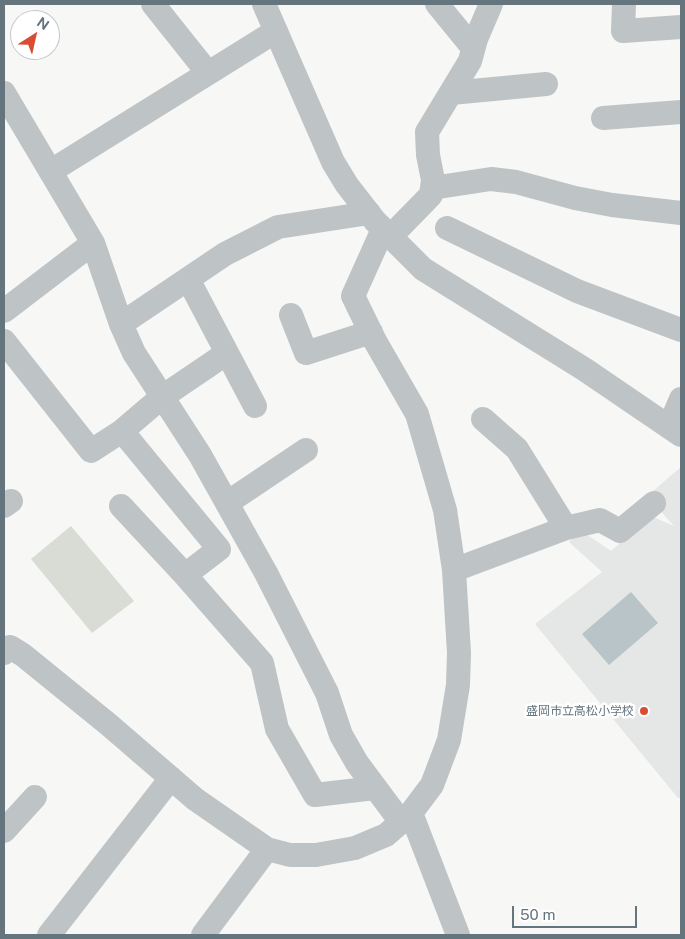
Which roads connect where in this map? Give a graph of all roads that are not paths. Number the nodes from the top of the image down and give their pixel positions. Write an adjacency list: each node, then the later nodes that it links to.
1 (153, 4): 9 (street)
2 (264, 4): 7 (street)
3 (437, 4): 8 (street)
4 (492, 4): 8 (street)
5 (624, 4): 6 (street)
6 (681, 27)
7 (276, 31): 9 (street); 17 (street)
8 (473, 48): 11 (street)
9 (208, 74): 15 (street)
10 (546, 84): 11 (street)
11 (451, 93): 16 (street)
12 (4, 94): 15 (street)
13 (681, 112): 14 (street)
14 (603, 118)
15 (51, 171): 21 (street)
16 (432, 188): 18 (street); 20 (street)
17 (369, 213): 20 (street); 22 (street)
18 (681, 213)
19 (447, 228): 26 (street)
20 (385, 236): 27 (street); 35 (street)
21 (93, 243): 23 (street); 25 (street)
22 (188, 279): 25 (street); 29 (street)
23 (4, 312)
24 (291, 315): 27 (street)
25 (121, 324): 30 (street)
26 (681, 330)
27 (370, 332): 43 (street)
28 (4, 341): 34 (street)
29 (227, 352): 30 (street); 32 (street)
30 (162, 397): 34 (street); 37 (street)
31 (681, 399): 35 (street)
32 (255, 406)
33 (483, 419): 40 (street)
34 (122, 431): 42 (street)
35 (675, 431)
36 (306, 450): 37 (street)
37 (227, 503): 41 (street)
38 (654, 503): 40 (street)
39 (121, 506): 44 (street)
40 (566, 528): 43 (street)
41 (244, 533): 42 (street); 47 (street)
42 (219, 549): 44 (street)
43 (454, 570): 53 (street)
44 (185, 575): 47 (street)
45 (4, 653): 46 (street)
46 (171, 778): 50 (street); 51 (street)
47 (375, 788): 50 (street)
48 (35, 796): 49 (street)
49 (4, 831)
50 (267, 849): 52 (street)
51 (49, 935)
52 (203, 935)
53 (458, 935)

